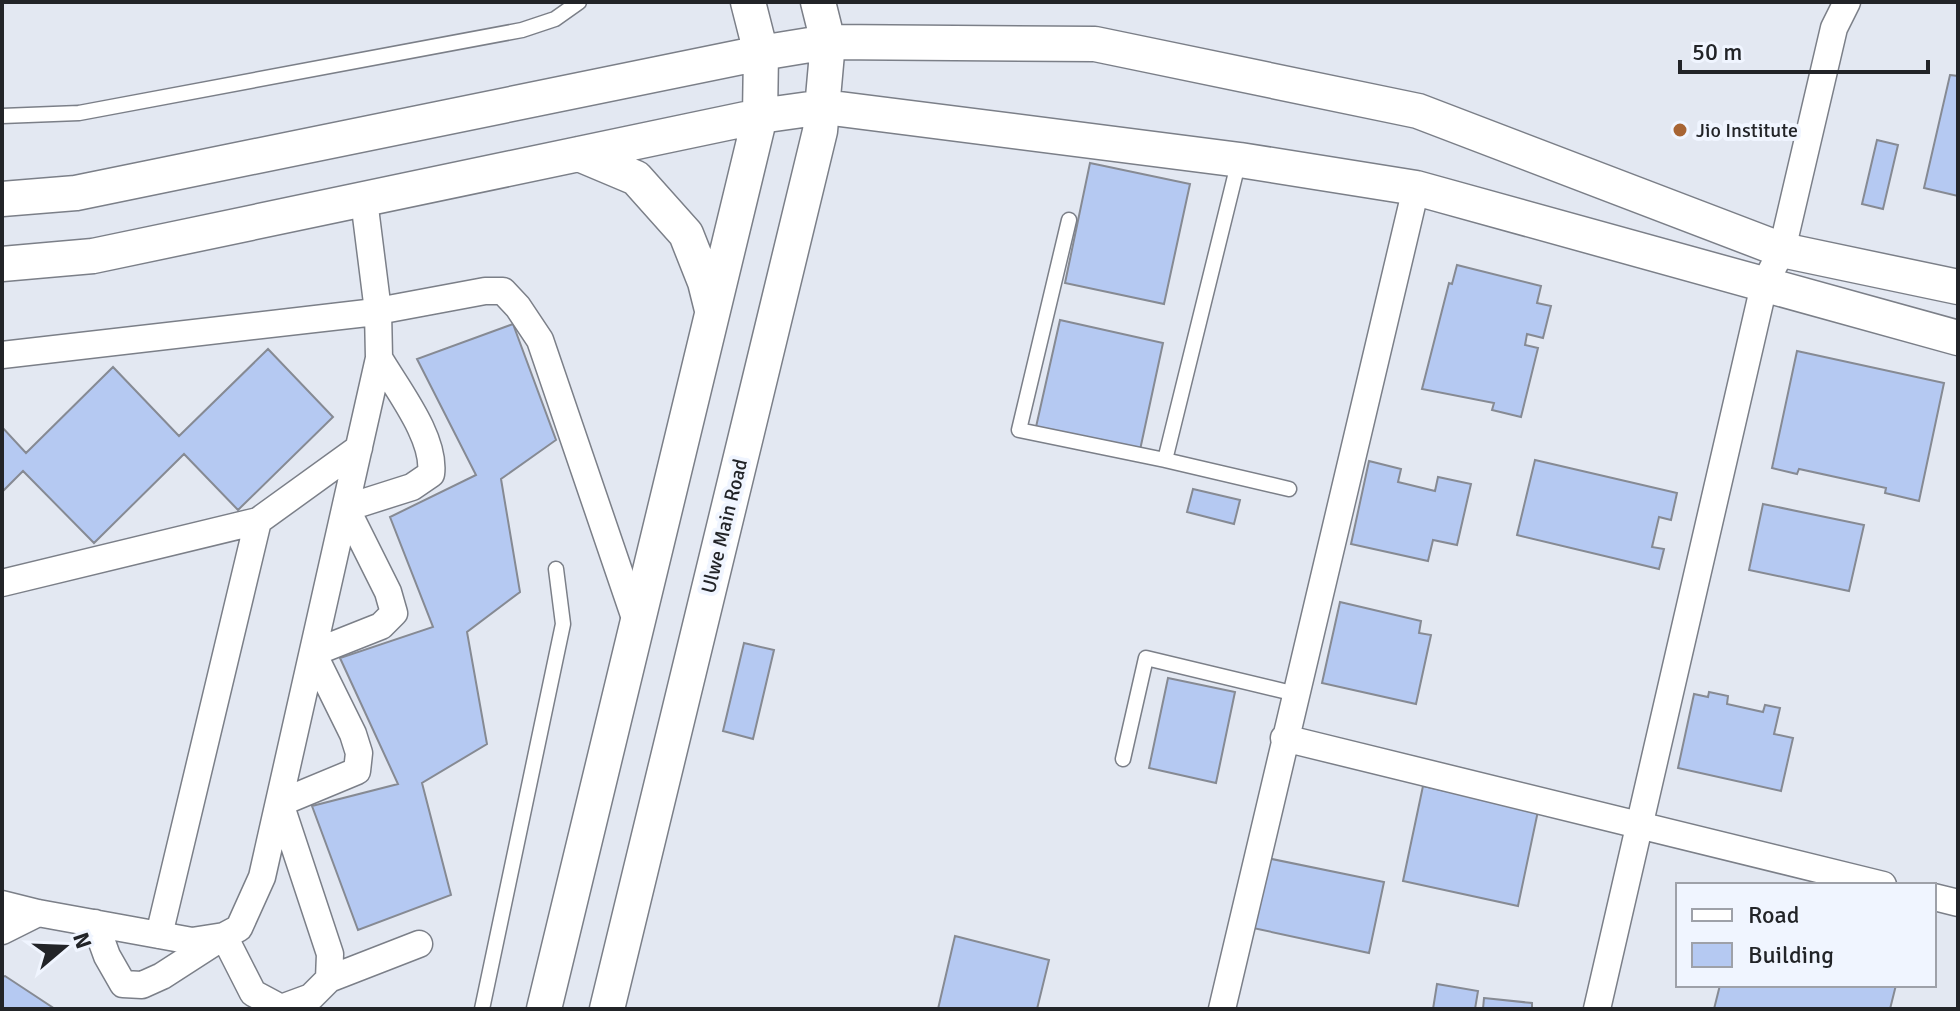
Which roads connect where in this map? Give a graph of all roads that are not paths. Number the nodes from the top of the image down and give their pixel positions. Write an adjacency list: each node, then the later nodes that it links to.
1 (579, 2): 8 (lane)
2 (748, 2): 6 (street)
3 (818, 2): 5 (street, Ulwe Main Road)
4 (1847, 2): 16 (street)
5 (828, 42): 6 (street); 7 (street, Ulwe Main Road); 16 (street)
6 (761, 53): 9 (street); 13 (street)
7 (824, 107): 9 (street); 11 (street); 52 (street, Ulwe Main Road)
8 (2, 116)
9 (760, 116): 10 (street); 21 (street)
10 (579, 154): 14 (street); 21 (street)
11 (1240, 160): 12 (street); 26 (lane)
12 (1416, 188): 18 (street); 34 (street)
13 (2, 199)
14 (364, 200): 17 (street); 20 (street)
15 (1069, 220): 26 (lane)
16 (1782, 250): 18 (street); 19 (street)
17 (2, 264)
18 (1764, 285): 22 (street); 38 (street)
19 (1958, 287)
20 (378, 311): 23 (street); 24 (street); 32 (street)
21 (713, 311): 32 (street)
22 (1958, 338)
23 (2, 355)
24 (379, 358): 25 (street); 28 (street)
25 (359, 448): 28 (street); 29 (street)
26 (1165, 460): 27 (lane)
27 (1289, 489)
28 (346, 508): 33 (street); 33 (street)
29 (258, 521): 31 (street); 46 (street)
30 (556, 569): 50 (lane)
31 (2, 583)
32 (637, 624): 51 (street)
33 (313, 653): 37 (street); 37 (street)
34 (1296, 694): 35 (street); 36 (lane)
35 (1284, 738): 38 (street); 53 (street)
36 (1123, 759)
37 (280, 803): 47 (street); 49 (street)
38 (1639, 825): 39 (street); 54 (street)
39 (1875, 883)
40 (1936, 898): 41 (street)
41 (1958, 903)
42 (2, 904): 43 (street)
43 (38, 913): 44 (street); 45 (street)
44 (95, 923): 46 (street); 47 (street)
45 (2, 931)
46 (159, 935): 47 (street)
47 (224, 936): 49 (street)
48 (419, 944): 49 (street)
49 (329, 979)
50 (482, 1009)
51 (544, 1009)
52 (607, 1009)
53 (1222, 1009)
54 (1597, 1009)

